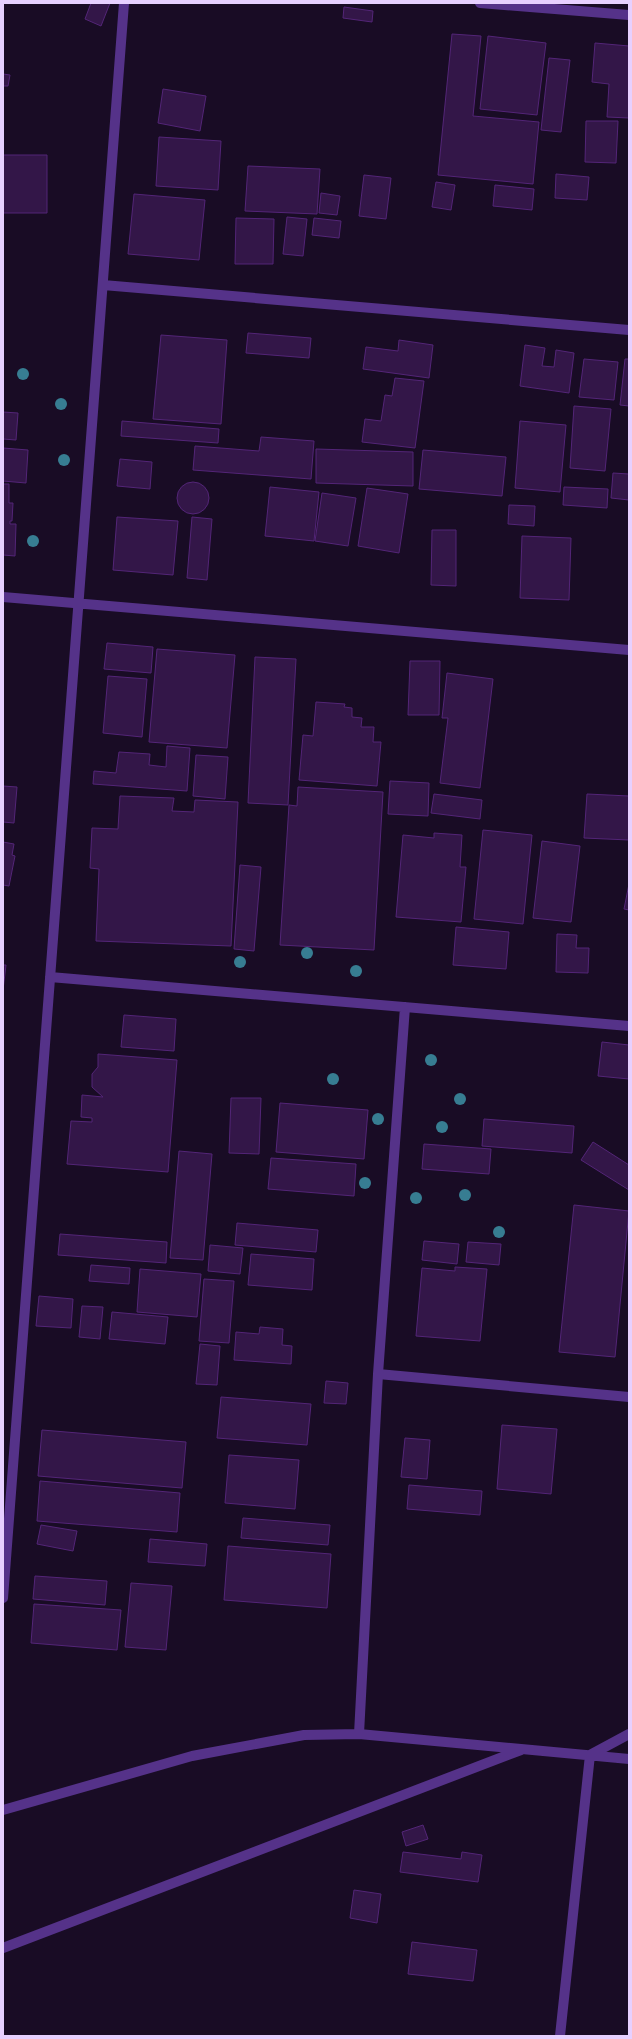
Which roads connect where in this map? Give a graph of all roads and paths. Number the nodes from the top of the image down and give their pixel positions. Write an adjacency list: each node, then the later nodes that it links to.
1 (124, 3): 4 (street)
2 (480, 3): 3 (street)
3 (629, 15)
4 (102, 285): 5 (street); 7 (street)
5 (629, 330)
6 (3, 597): 7 (street)
7 (79, 603): 8 (street); 9 (street)
8 (629, 650)
9 (50, 977): 10 (street); 14 (street)
10 (405, 1007): 11 (street); 12 (street)
11 (629, 1026)
12 (378, 1374): 13 (street); 15 (street)
13 (629, 1397)
14 (3, 1598)
15 (359, 1734): 17 (street); 20 (street)
16 (629, 1734): 18 (street)
17 (523, 1749): 18 (street); 21 (street)
18 (590, 1755): 19 (street); 22 (street)
19 (629, 1759)
20 (3, 1810)
21 (3, 1948)
22 (560, 2036)

